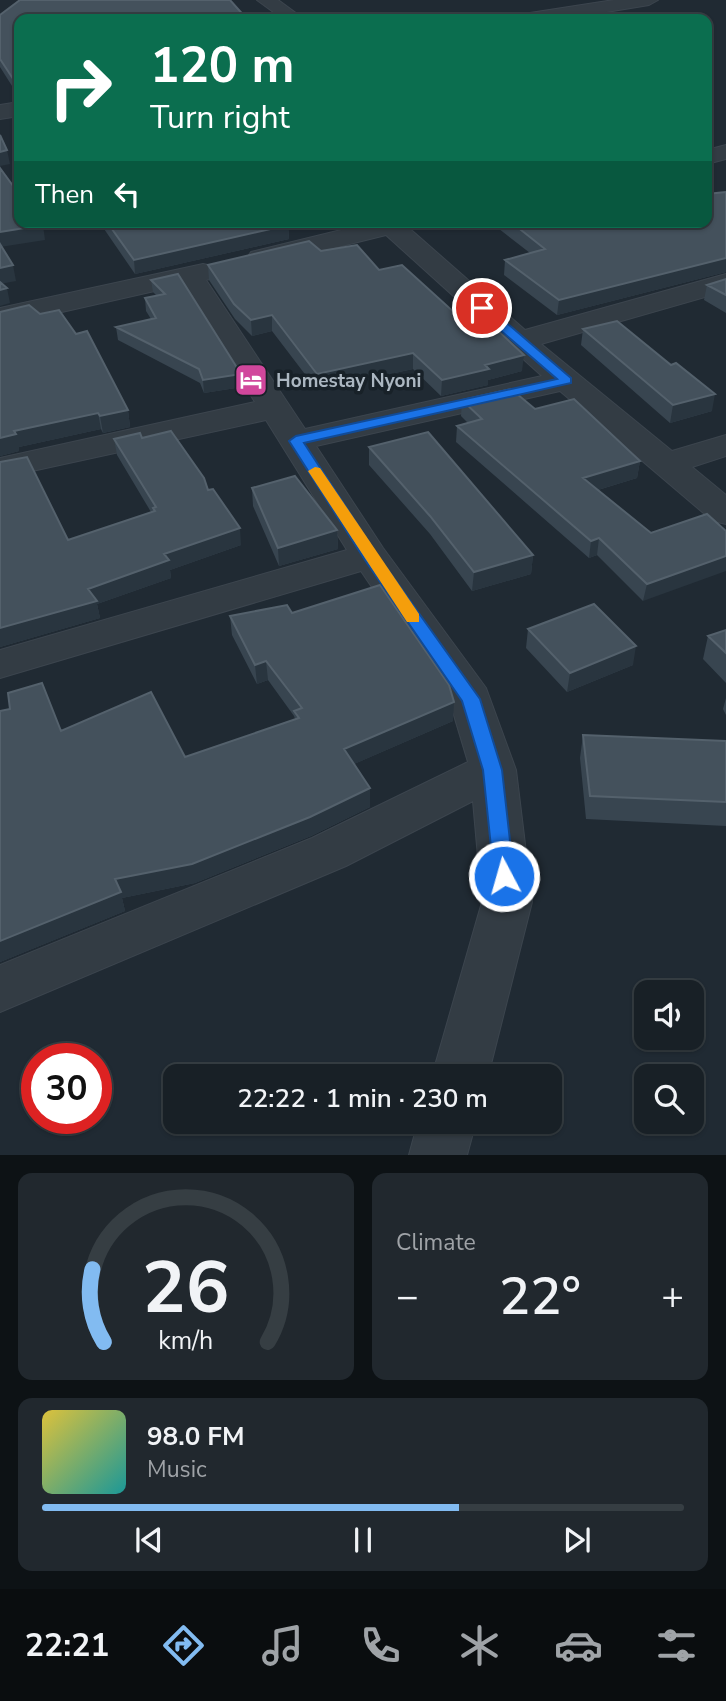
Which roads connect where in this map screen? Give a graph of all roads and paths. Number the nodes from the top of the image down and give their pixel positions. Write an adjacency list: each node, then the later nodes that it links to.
1 (266, 0): 3 (street)
2 (649, 0): 4 (street)
3 (287, 14)
4 (540, 14)
5 (383, 228): 7 (street)
6 (403, 228): 10 (street)
7 (189, 275): 9 (street); 12 (street)
8 (726, 282): 10 (street)
9 (0, 317)
10 (519, 341): 11 (street)
11 (567, 380): 12 (street); 14 (street)
12 (285, 424): 15 (street); 17 (street)
13 (726, 445): 14 (street)
14 (668, 463): 16 (street)
15 (0, 468)
16 (726, 513)
17 (370, 556): 18 (street); 19 (street)
18 (0, 664)
19 (493, 770): 20 (street); 21 (street)
20 (0, 989)
21 (463, 1064)
22 (444, 1134): 23 (street)
23 (438, 1155)

